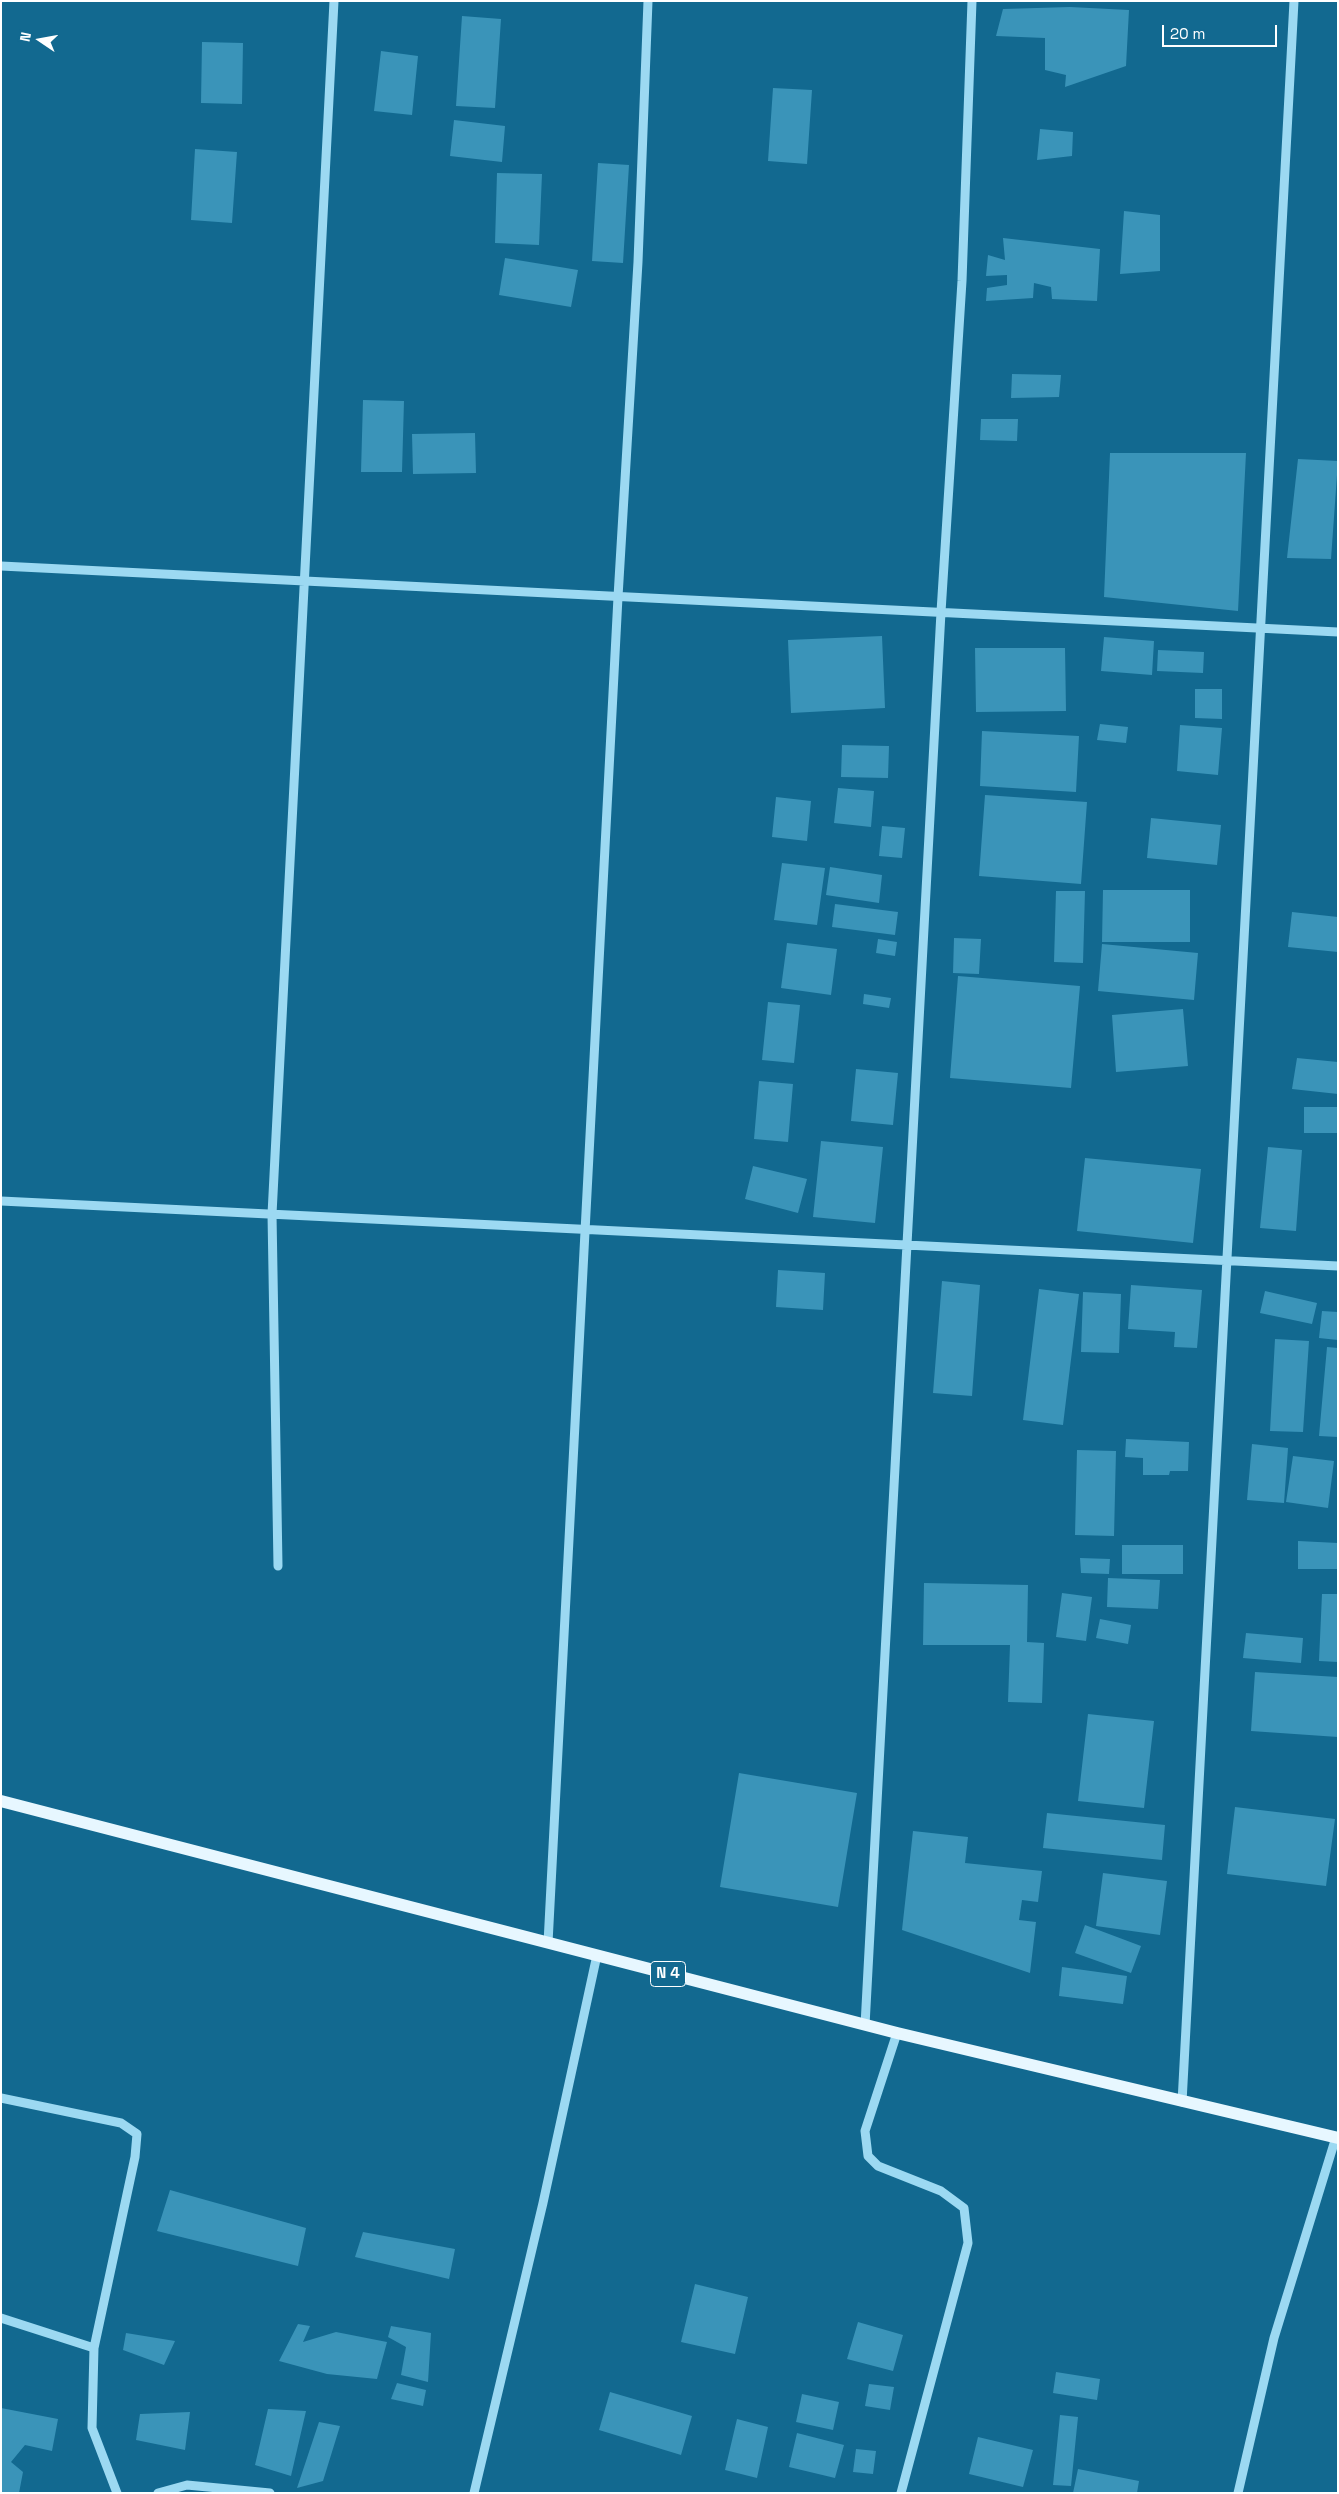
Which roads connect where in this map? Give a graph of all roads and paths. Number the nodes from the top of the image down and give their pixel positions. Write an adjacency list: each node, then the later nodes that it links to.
1 (334, 1): 6 (street)
2 (648, 1): 7 (street)
3 (972, 1): 8 (street)
4 (1294, 1): 9 (street)
5 (1, 566): 6 (street)
6 (305, 581): 7 (street); 12 (street)
7 (618, 597): 8 (street); 13 (street)
8 (941, 612): 9 (street); 14 (street)
9 (1260, 628): 10 (street); 15 (street)
10 (1338, 632)
11 (1, 1200): 12 (street)
12 (272, 1214): 13 (street); 17 (street)
13 (585, 1229): 14 (street); 19 (street)
14 (908, 1245): 15 (street); 21 (street)
15 (1226, 1261): 16 (street); 24 (street)
16 (1338, 1266)
17 (278, 1566)
18 (1, 1801): 19 (main road, N 4)
19 (548, 1942): 20 (main road, N 4)
20 (597, 1956): 21 (main road, N 4); 31 (street)
21 (866, 2025): 22 (main road, N 4)
22 (897, 2033): 24 (main road, N 4); 32 (street)
23 (1, 2098): 27 (street)
24 (1182, 2102): 25 (main road, N 4)
25 (1337, 2138): 33 (street)
26 (1, 2318): 27 (street)
27 (94, 2348): 28 (street)
28 (118, 2493)
29 (158, 2493): 30 (street)
30 (270, 2493)
31 (474, 2493)
32 (901, 2493)
33 (1238, 2493)

